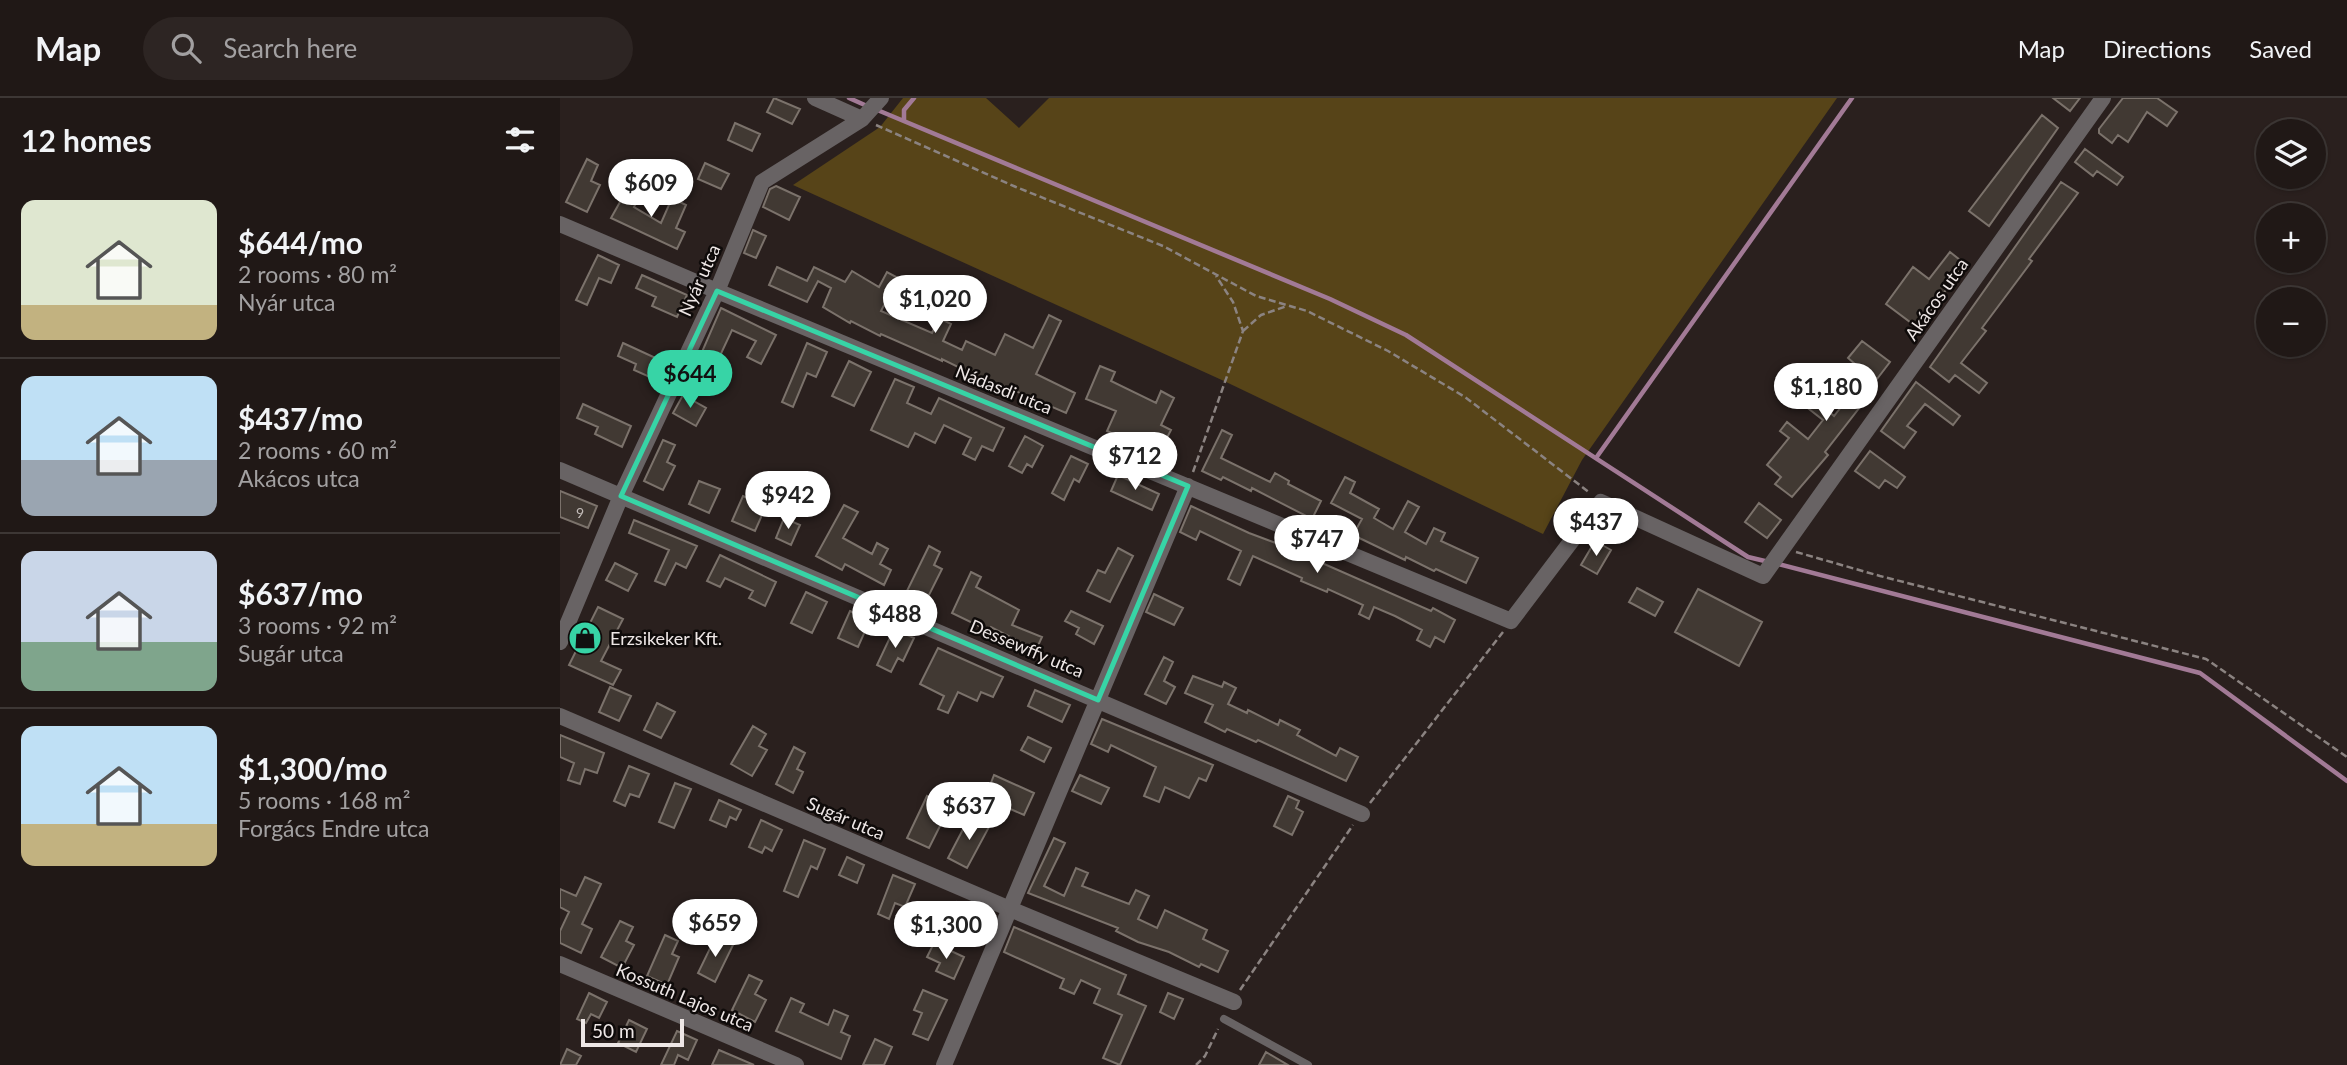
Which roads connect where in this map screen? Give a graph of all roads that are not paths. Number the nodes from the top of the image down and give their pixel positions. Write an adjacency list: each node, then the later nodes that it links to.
1 (815, 98): 3 (street)
2 (2103, 98): 9 (street, Akácos utca)
3 (872, 107): 5 (street, Nyár utca)
4 (560, 224): 5 (street, Nádasdi utca)
5 (717, 291): 7 (street, Nádasdi utca); 8 (street, Nyár utca)
6 (560, 470): 8 (street, Dessewffy utca)
7 (1188, 486): 9 (street, Nádasdi utca); 11 (street)
8 (621, 496): 10 (street, Nyár utca); 11 (street, Dessewffy utca)
9 (1601, 502)
10 (560, 642)
11 (1098, 699): 13 (street, Dessewffy utca); 14 (street)
12 (560, 716): 14 (street, Sugár utca)
13 (1362, 814)
14 (1010, 909): 16 (street, Sugár utca); 19 (street)
15 (560, 964): 18 (street, Kossuth Lajos utca)
16 (1234, 1002)
17 (1224, 1019): 20 (lane)
18 (796, 1065)
19 (944, 1065)
20 (1308, 1065)

